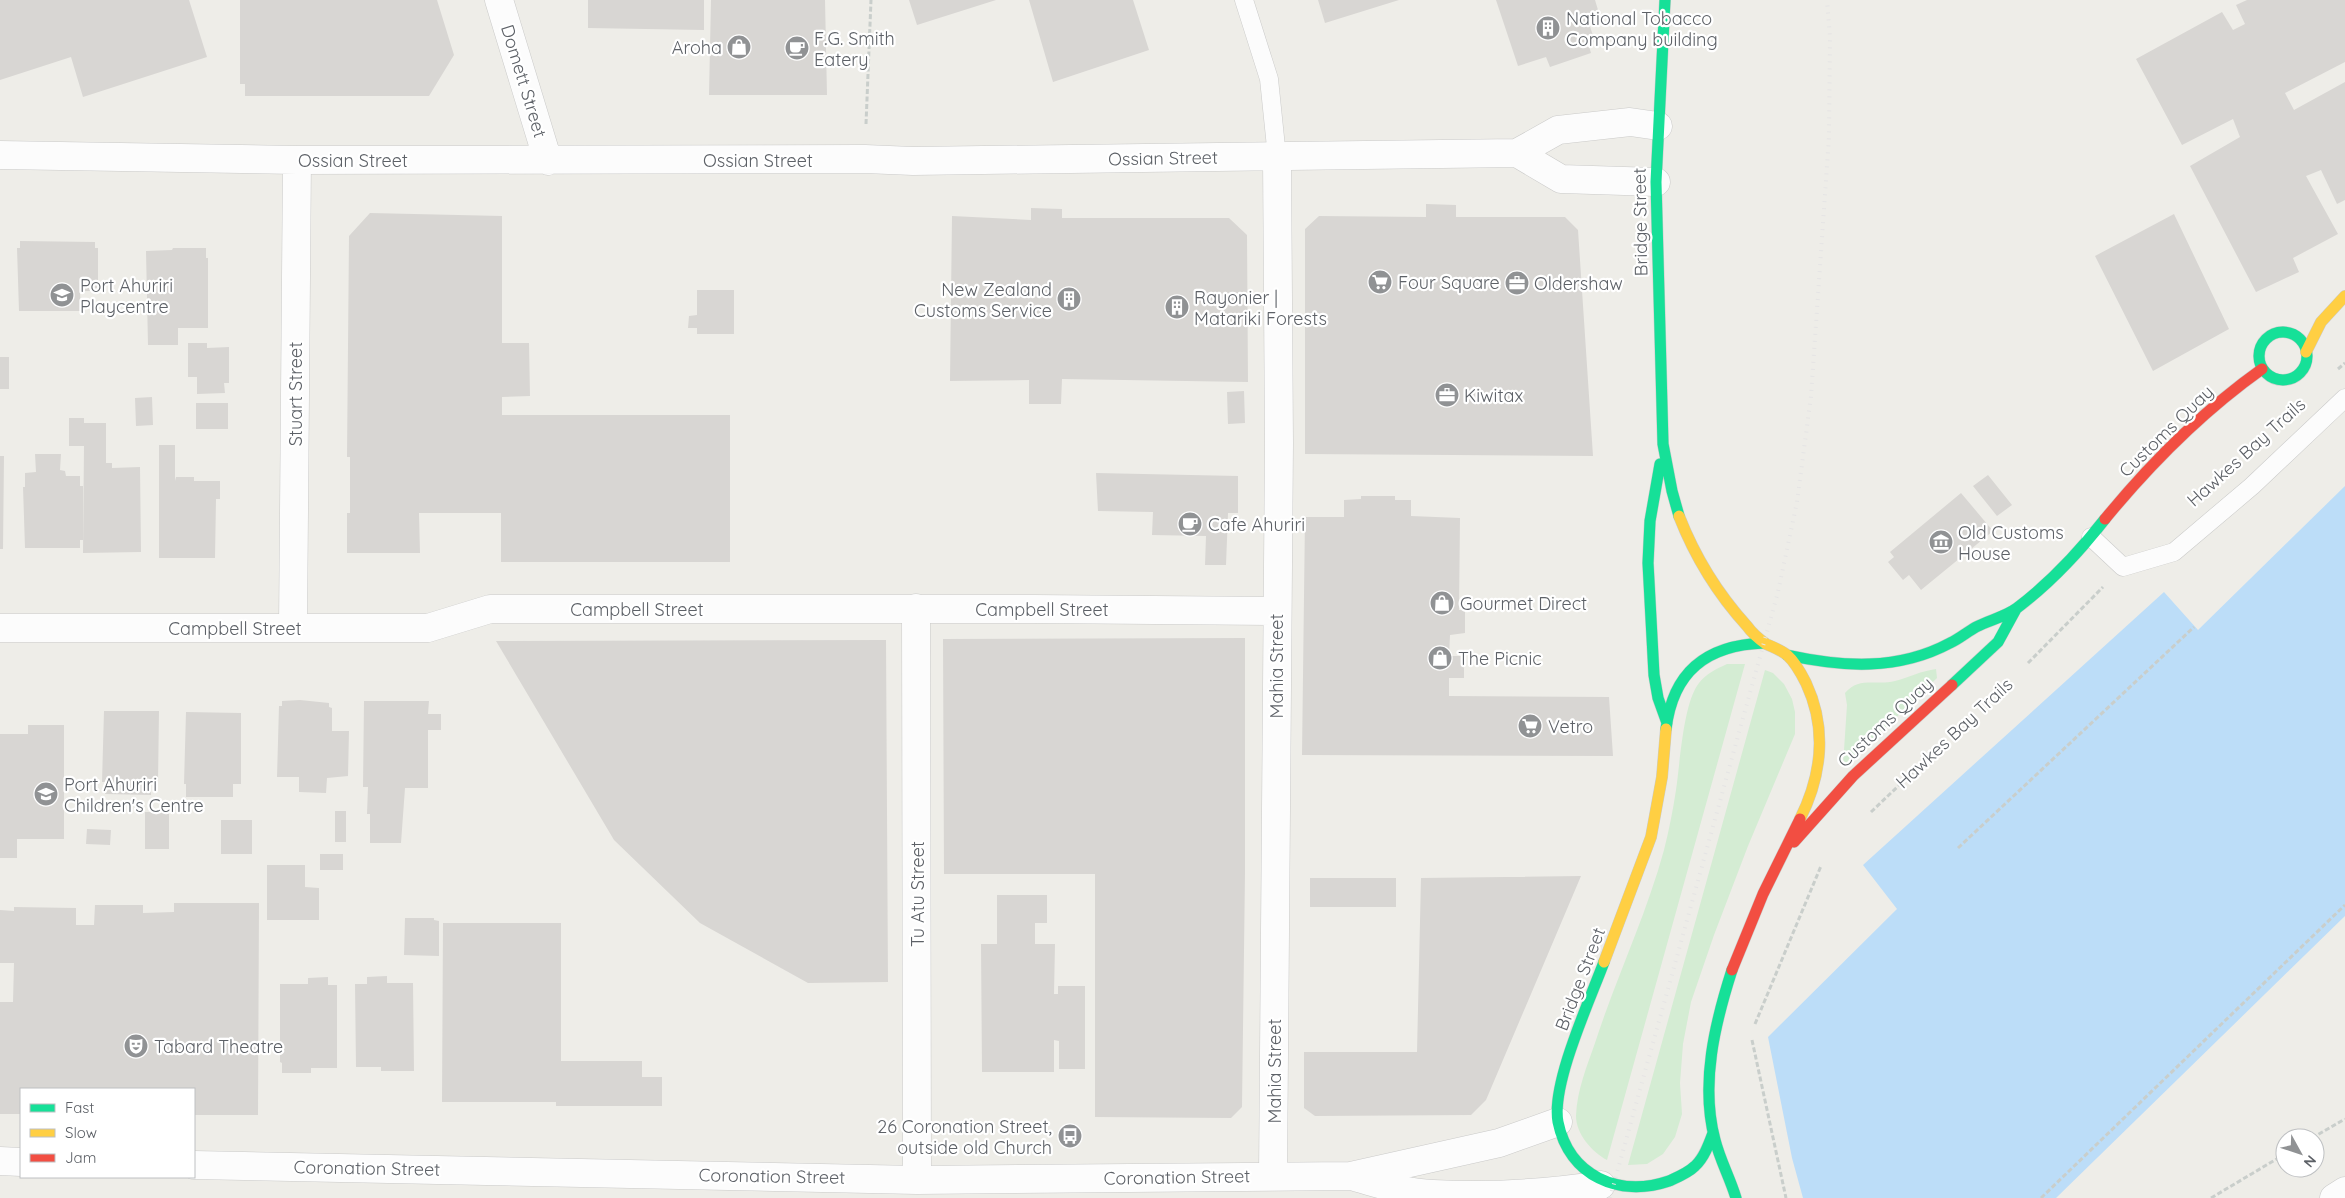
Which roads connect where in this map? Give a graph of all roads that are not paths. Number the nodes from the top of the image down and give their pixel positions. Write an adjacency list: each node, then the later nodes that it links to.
1 (499, 0): 9 (street, Domett Street)
2 (1244, 0): 7 (lane)
3 (1665, 0): 4 (main road, Bridge Street)
4 (1658, 126): 5 (street, Ossian Street); 10 (main road, Bridge Street)
5 (1516, 154): 7 (street, Ossian Street); 10 (street)
6 (0, 156): 8 (street, Ossian Street)
7 (1277, 157): 9 (street, Ossian Street); 19 (street, Mahia Street)
8 (296, 160): 9 (street, Ossian Street); 21 (street, Stuart Street)
9 (548, 161)
10 (1656, 182): 15 (main road, Bridge Street)
11 (2345, 296): 12 (main road)
12 (2306, 352): 13 (main road); 13 (main road)
13 (2262, 369): 16 (main road, Customs Quay)
14 (2345, 398): 16 (lane)
15 (1663, 444): 22 (main road, Bridge Street); 24 (main road, Bridge Street)
16 (2091, 537): 18 (main road, Customs Quay)
17 (916, 608): 19 (street, Campbell Street); 21 (street, Campbell Street); 33 (street, Tu Atu Street)
18 (2016, 609): 23 (main road, Customs Quay); 25 (main road, Customs Quay)
19 (1277, 611): 31 (street, Mahia Street)
20 (0, 628): 21 (street, Campbell Street)
21 (293, 628)
22 (1764, 643): 23 (main road, Bridge Street); 24 (main road, Bridge Street)
23 (1787, 655): 25 (main road, Bridge Street)
24 (1667, 725): 26 (main road, Bridge Street)
25 (1777, 862): 27 (main road, Bridge Street)
26 (1558, 1122): 32 (street, Coronation Street); 34 (main road, Bridge Street)
27 (1713, 1133): 38 (main road, Bridge Street); 39 (main road, Bridge Street)
28 (0, 1162): 29 (street)
29 (20, 1162)
30 (195, 1165): 35 (street, Coronation Street)
31 (1273, 1176): 32 (street, Coronation Street); 33 (street, Coronation Street)
32 (1351, 1176): 37 (street, Coronation Street)
33 (917, 1180): 35 (street, Coronation Street)
34 (1602, 1185): 37 (street, Coronation Street); 38 (main road, Bridge Street)
35 (884, 1188)
36 (2345, 1191): 40 (street)
37 (1552, 1195)
38 (1652, 1195)
39 (1736, 1198)
40 (2334, 1198)

